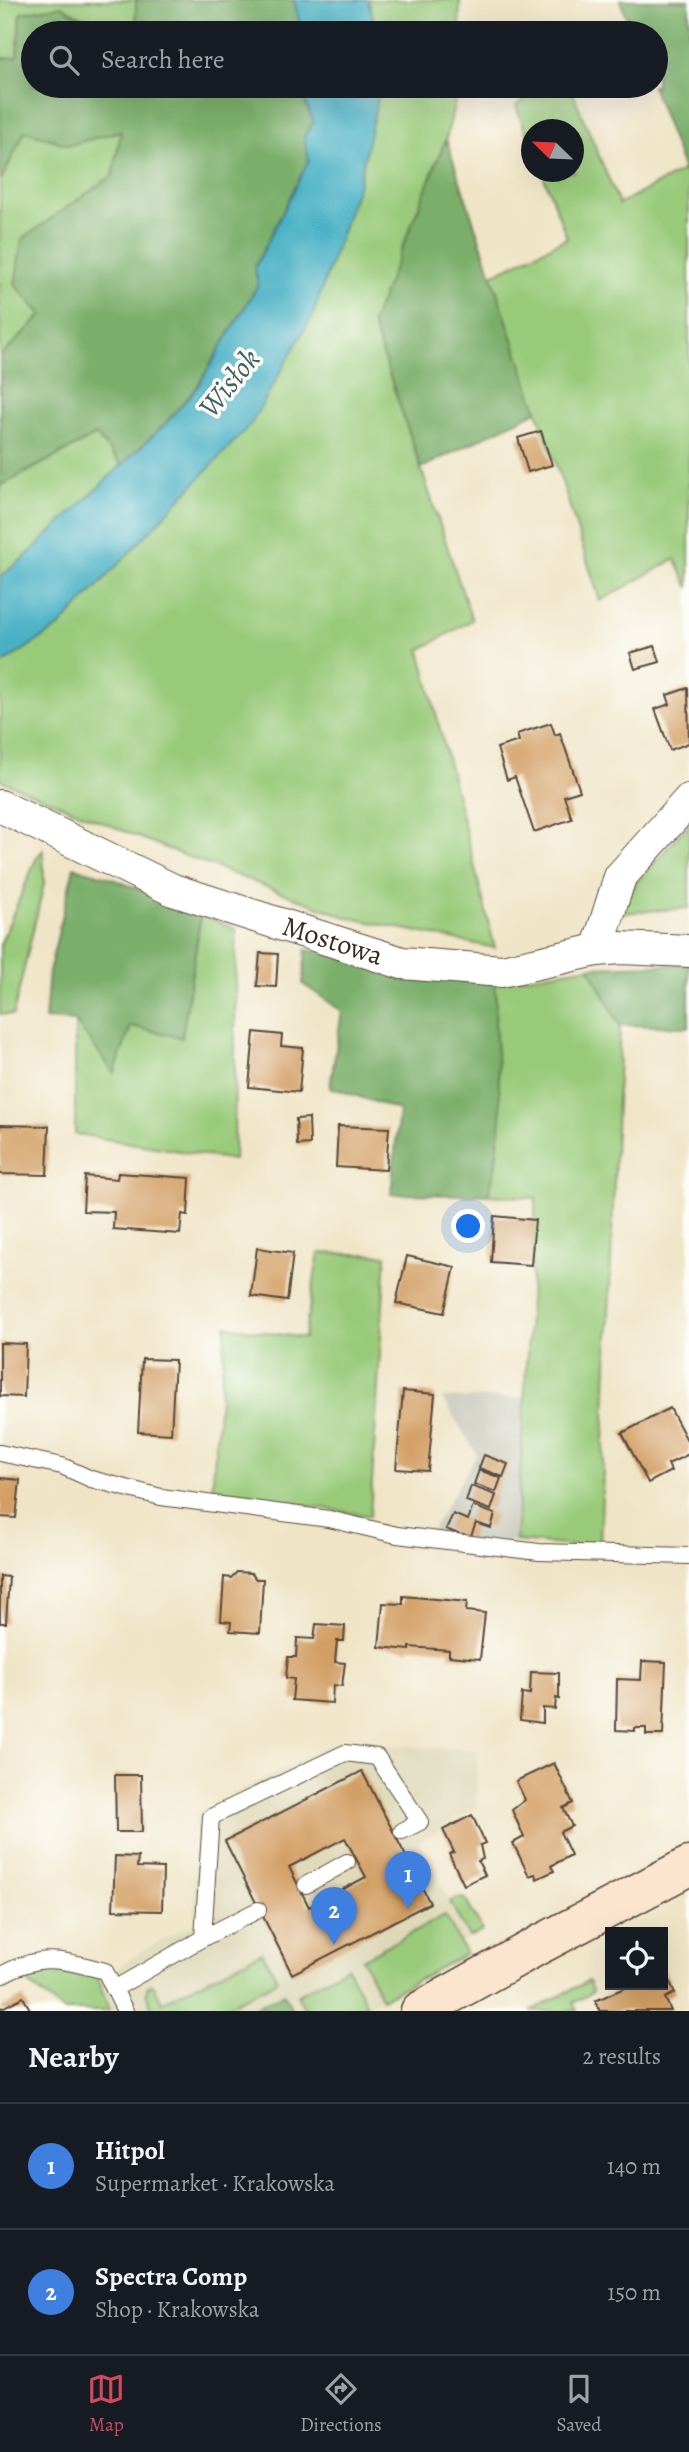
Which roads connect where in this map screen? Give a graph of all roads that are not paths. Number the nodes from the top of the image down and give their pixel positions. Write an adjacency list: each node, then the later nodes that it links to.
1 (689, 800): 3 (street)
2 (0, 806): 3 (street, Mostowa)
3 (597, 950): 4 (street, Mostowa)
4 (689, 951)
5 (0, 1453): 6 (lane)
6 (689, 1556)
7 (402, 1831): 12 (lane)
8 (347, 1862): 10 (lane)
9 (689, 1867): 16 (main road)
10 (306, 1885)
11 (258, 1910): 12 (lane)
12 (203, 1938): 14 (lane)
13 (0, 1976): 14 (lane)
14 (114, 1989): 15 (lane)
15 (125, 2011)
16 (420, 2011)

